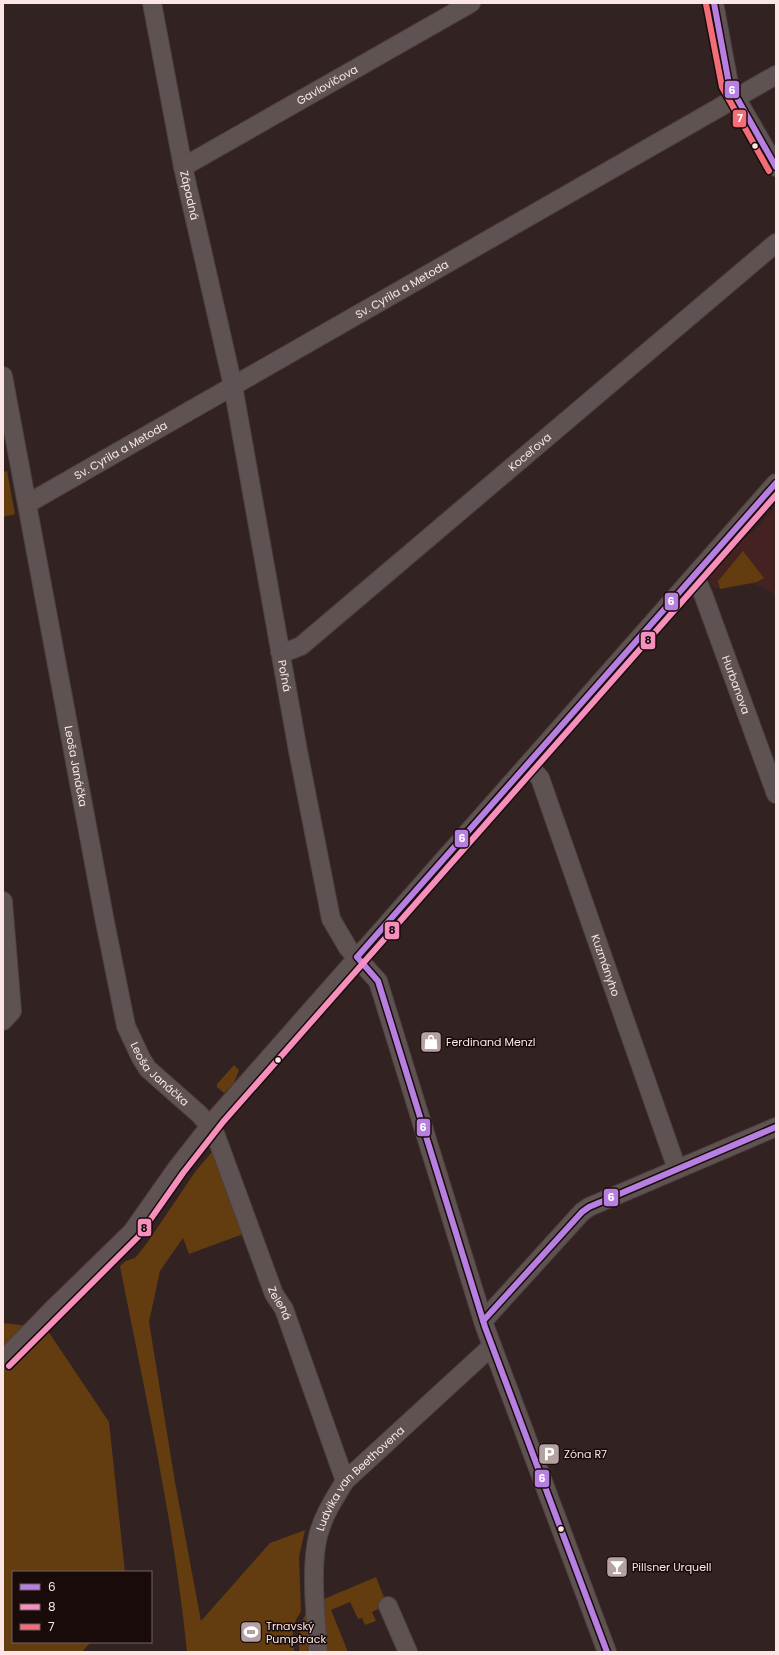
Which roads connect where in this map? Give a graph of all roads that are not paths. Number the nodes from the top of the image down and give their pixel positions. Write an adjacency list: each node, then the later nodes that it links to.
1 (152, 3): 6 (street, Západná)
2 (471, 3): 6 (street, Gavlovičova)
3 (714, 3): 5 (street)
4 (776, 75): 5 (street, Sv. Cyrila a Metoda)
5 (736, 98): 7 (street); 10 (street, Sv. Cyrila a Metoda)
6 (183, 167): 10 (street, Západná)
7 (776, 168)
8 (776, 243): 14 (street, Koceľova)
9 (3, 376): 12 (street, Leoša Janáčka)
10 (233, 386): 12 (street, Sv. Cyrila a Metoda); 14 (street, Poľná)
11 (776, 483): 13 (street)
12 (27, 504): 20 (street, Leoša Janáčka)
13 (693, 579): 15 (street); 16 (street, Hurbanova)
14 (280, 652): 18 (street, Poľná)
15 (528, 764): 18 (street); 22 (street, Kuzmányho)
16 (776, 794)
17 (3, 901): 19 (street)
18 (357, 957): 20 (street); 23 (street, Poľná)
19 (7, 1016)
20 (210, 1126): 25 (street); 26 (street, Zelená)
21 (776, 1127): 22 (street)
22 (677, 1169): 23 (street)
23 (483, 1321): 24 (street, Poľná)
24 (492, 1346): 26 (street, Ludvika van Beethovena); 30 (street, Poľná)
25 (3, 1360)
26 (345, 1481): 28 (street, Ludvika van Beethovena)
27 (388, 1606): 29 (street)
28 (318, 1652)
29 (408, 1652)
30 (607, 1652)

